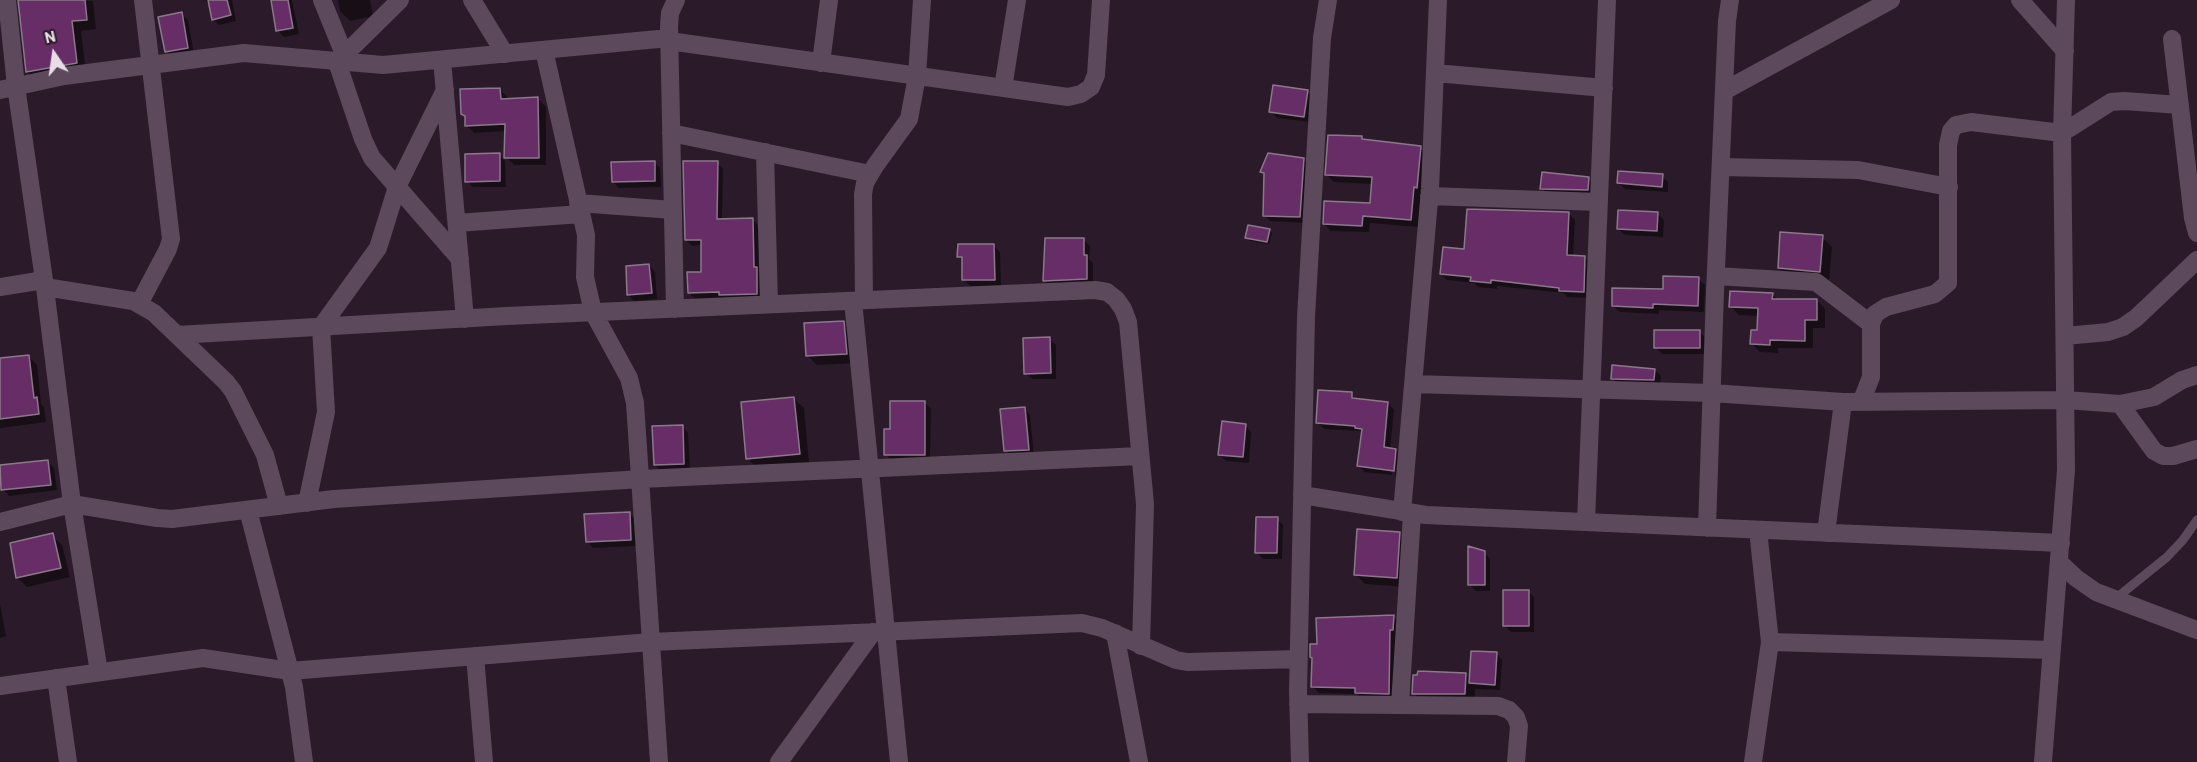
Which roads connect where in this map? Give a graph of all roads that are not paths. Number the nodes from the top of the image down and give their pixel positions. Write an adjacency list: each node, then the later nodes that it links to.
1 (7, 0): 18 (street)
2 (143, 0): 27 (street)
3 (321, 0): 24 (street)
4 (400, 0): 24 (street)
5 (472, 0): 23 (street)
6 (676, 0): 19 (street)
7 (829, 0): 26 (street)
8 (922, 0): 29 (street)
9 (1017, 0): 31 (street)
10 (1101, 0): 31 (street)
11 (1328, 0): 77 (street)
12 (1438, 0): 28 (street)
13 (1606, 0): 32 (street)
14 (1730, 0): 34 (street)
15 (1891, 0): 34 (street)
16 (2020, 0): 22 (street)
17 (2066, 0): 22 (street)
18 (4, 19): 30 (street)
19 (669, 39): 21 (street); 26 (street); 36 (street)
20 (2172, 39): 35 (street)
21 (544, 50): 23 (street); 46 (street)
22 (2064, 51): 37 (street)
23 (505, 54): 25 (street)
24 (340, 58): 25 (street); 27 (street); 42 (street)
25 (442, 60): 33 (street)
26 (820, 63): 29 (street)
27 (150, 65): 30 (street); 56 (street)
28 (1435, 73): 32 (street); 44 (street)
29 (917, 76): 31 (street); 41 (street)
30 (8, 88): 53 (street)
31 (1003, 88)
32 (1604, 88): 45 (street)
33 (445, 90): 42 (street); 48 (street)
34 (1724, 91): 40 (street)
35 (2180, 105): 37 (street); 39 (street)
36 (671, 133): 38 (street); 47 (street)
37 (2062, 133): 43 (street); 64 (street)
38 (765, 152): 41 (street); 57 (street)
39 (2191, 153): 49 (street)
40 (1721, 166): 43 (street); 52 (street)
41 (870, 174): 55 (street)
42 (397, 187): 50 (street); 62 (street)
43 (1949, 187): 61 (street)
44 (1429, 196): 45 (street); 66 (street)
45 (1599, 202): 67 (street)
46 (580, 209): 47 (street); 48 (street); 59 (street)
47 (673, 210): 58 (street)
48 (457, 223): 50 (street)
49 (2197, 233)
50 (460, 259): 60 (street)
51 (2197, 260): 64 (street)
52 (1716, 276): 61 (street); 68 (street)
53 (45, 284): 54 (street); 56 (street); 79 (street)
54 (0, 287)
55 (859, 300): 57 (street); 74 (street); 75 (street)
56 (139, 304): 63 (street)
57 (769, 304): 58 (street)
58 (675, 309): 59 (street)
59 (593, 312): 60 (street); 76 (street)
60 (465, 319): 62 (street)
61 (1871, 324): 69 (street)
62 (321, 327): 63 (street); 78 (street)
63 (177, 335): 80 (street)
64 (2065, 336): 70 (street)
65 (2197, 375): 72 (street)
66 (1413, 384): 67 (street); 82 (street)
67 (1592, 390): 68 (street); 85 (street)
68 (1712, 393): 71 (street); 86 (street)
69 (1862, 400): 70 (street); 71 (street)
70 (2066, 400): 72 (street); 89 (street)
71 (1843, 402): 88 (street)
72 (2120, 404): 73 (street)
73 (2197, 449)
74 (1140, 456): 75 (street); 97 (street)
75 (869, 469): 76 (street); 93 (street)
76 (640, 479): 78 (street); 95 (street)
77 (1302, 495): 82 (street); 100 (street)
78 (307, 502): 80 (street)
79 (72, 504): 81 (street); 84 (street); 102 (street)
80 (279, 506): 81 (street)
81 (248, 510): 101 (street)
82 (1407, 513): 85 (street); 106 (street)
83 (2197, 520): 91 (lane)
84 (0, 522)
85 (1587, 522): 86 (street)
86 (1707, 528): 87 (street)
87 (1758, 530): 88 (street); 96 (street)
88 (1826, 532): 89 (street)
89 (2061, 543): 90 (street)
90 (2059, 562): 91 (street); 98 (street)
91 (2115, 599): 92 (street)
92 (2197, 630)
93 (879, 632): 94 (street); 95 (street); 111 (street); 112 (street)
94 (1114, 633): 97 (street); 113 (street)
95 (651, 642): 99 (street); 110 (street)
96 (1770, 642): 98 (street); 116 (street)
97 (1141, 646): 100 (street)
98 (2052, 650): 117 (street)
99 (475, 656): 101 (street); 109 (street)
100 (1299, 659): 105 (street)
101 (290, 671): 102 (street); 108 (street)
102 (99, 672): 103 (street)
103 (56, 678): 104 (street); 107 (street)
104 (0, 686)
105 (1298, 704): 106 (street); 114 (street)
106 (1400, 705): 115 (street)
107 (68, 762)
108 (304, 762)
109 (484, 762)
110 (659, 762)
111 (779, 762)
112 (899, 762)
113 (1139, 762)
114 (1300, 762)
115 (1516, 762)
116 (1753, 762)
117 (2043, 762)

